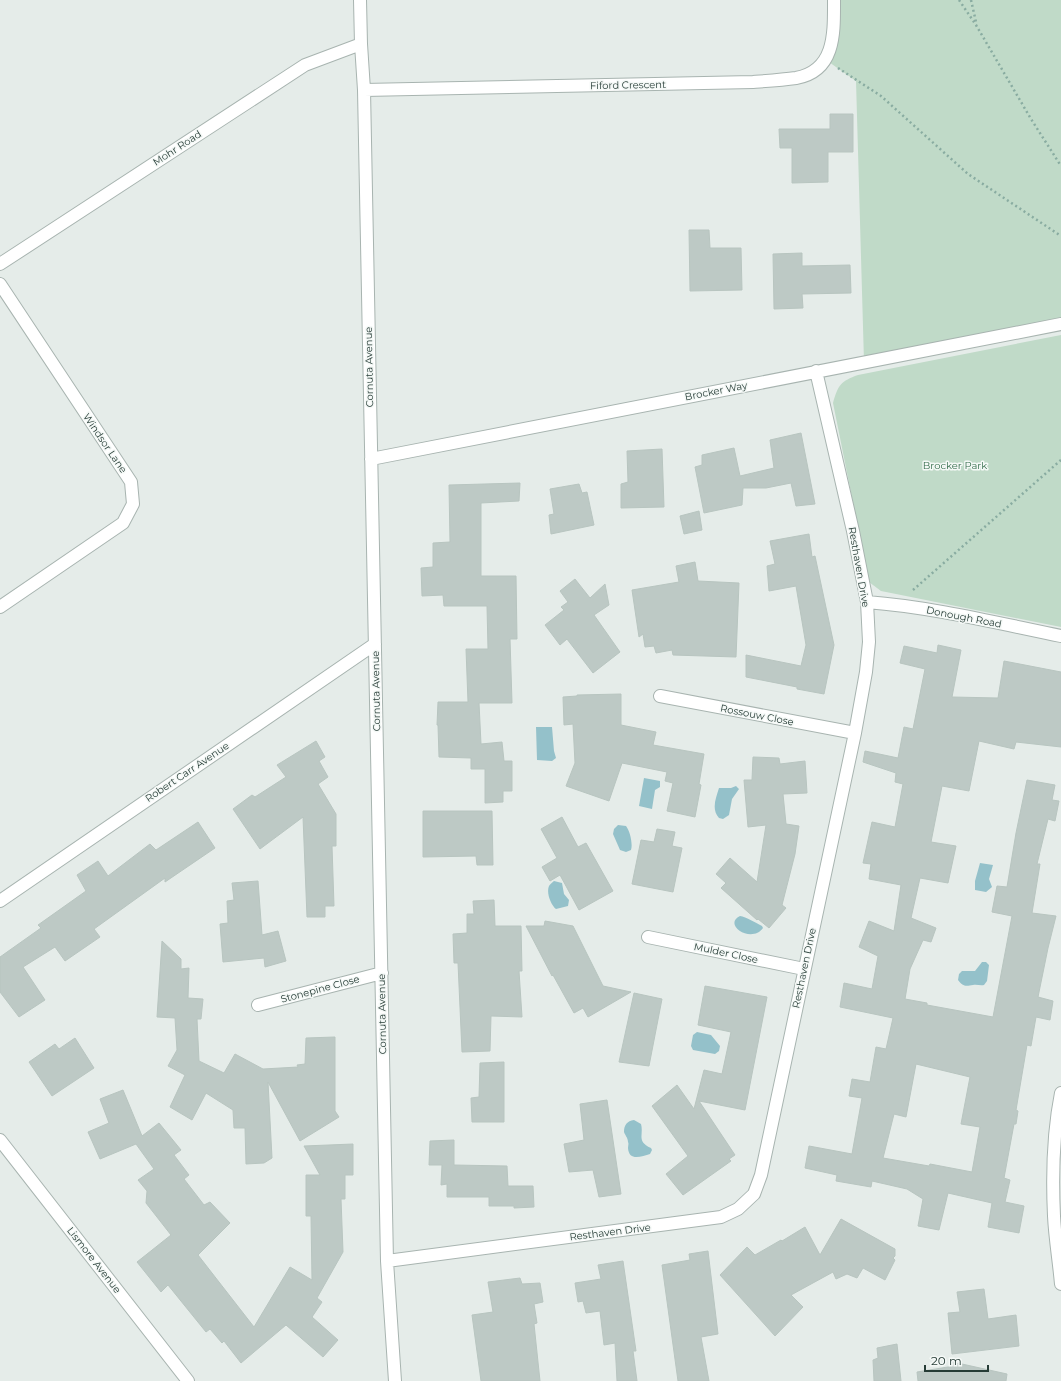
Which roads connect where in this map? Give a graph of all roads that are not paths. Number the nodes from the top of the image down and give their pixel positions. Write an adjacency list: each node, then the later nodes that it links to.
1 (360, 0): 3 (street, Cornuta Avenue)
2 (834, 0): 4 (street, Fiford Crescent)
3 (361, 44): 4 (street, Cornuta Avenue); 5 (street, Mohr Road)
4 (364, 90): 9 (street, Cornuta Avenue)
5 (0, 264)
6 (0, 284): 11 (street, Windsor Lane)
7 (1061, 324): 8 (street, Brocker Way)
8 (816, 371): 9 (street, Brocker Way); 10 (street, Resthaven Drive)
9 (371, 459): 13 (street, Cornuta Avenue)
10 (867, 602): 12 (street, Donough Road); 15 (street, Resthaven Drive)
11 (0, 606)
12 (1061, 636)
13 (375, 644): 16 (street, Robert Carr Avenue); 19 (street, Cornuta Avenue)
14 (660, 696): 15 (street, Rossouw Close)
15 (855, 733): 18 (street, Resthaven Drive)
16 (0, 901)
17 (648, 937): 18 (street, Mulder Close)
18 (804, 969): 24 (street, Resthaven Drive)
19 (382, 973): 20 (street, Stonepine Close); 24 (street, Cornuta Avenue)
20 (258, 1005)
21 (1061, 1093): 23 (street)
22 (2, 1145): 26 (street, Lismore Avenue)
23 (1057, 1165): 25 (street)
24 (387, 1261): 27 (street, Cornuta Avenue)
25 (1061, 1284)
26 (188, 1381)
27 (395, 1381)

